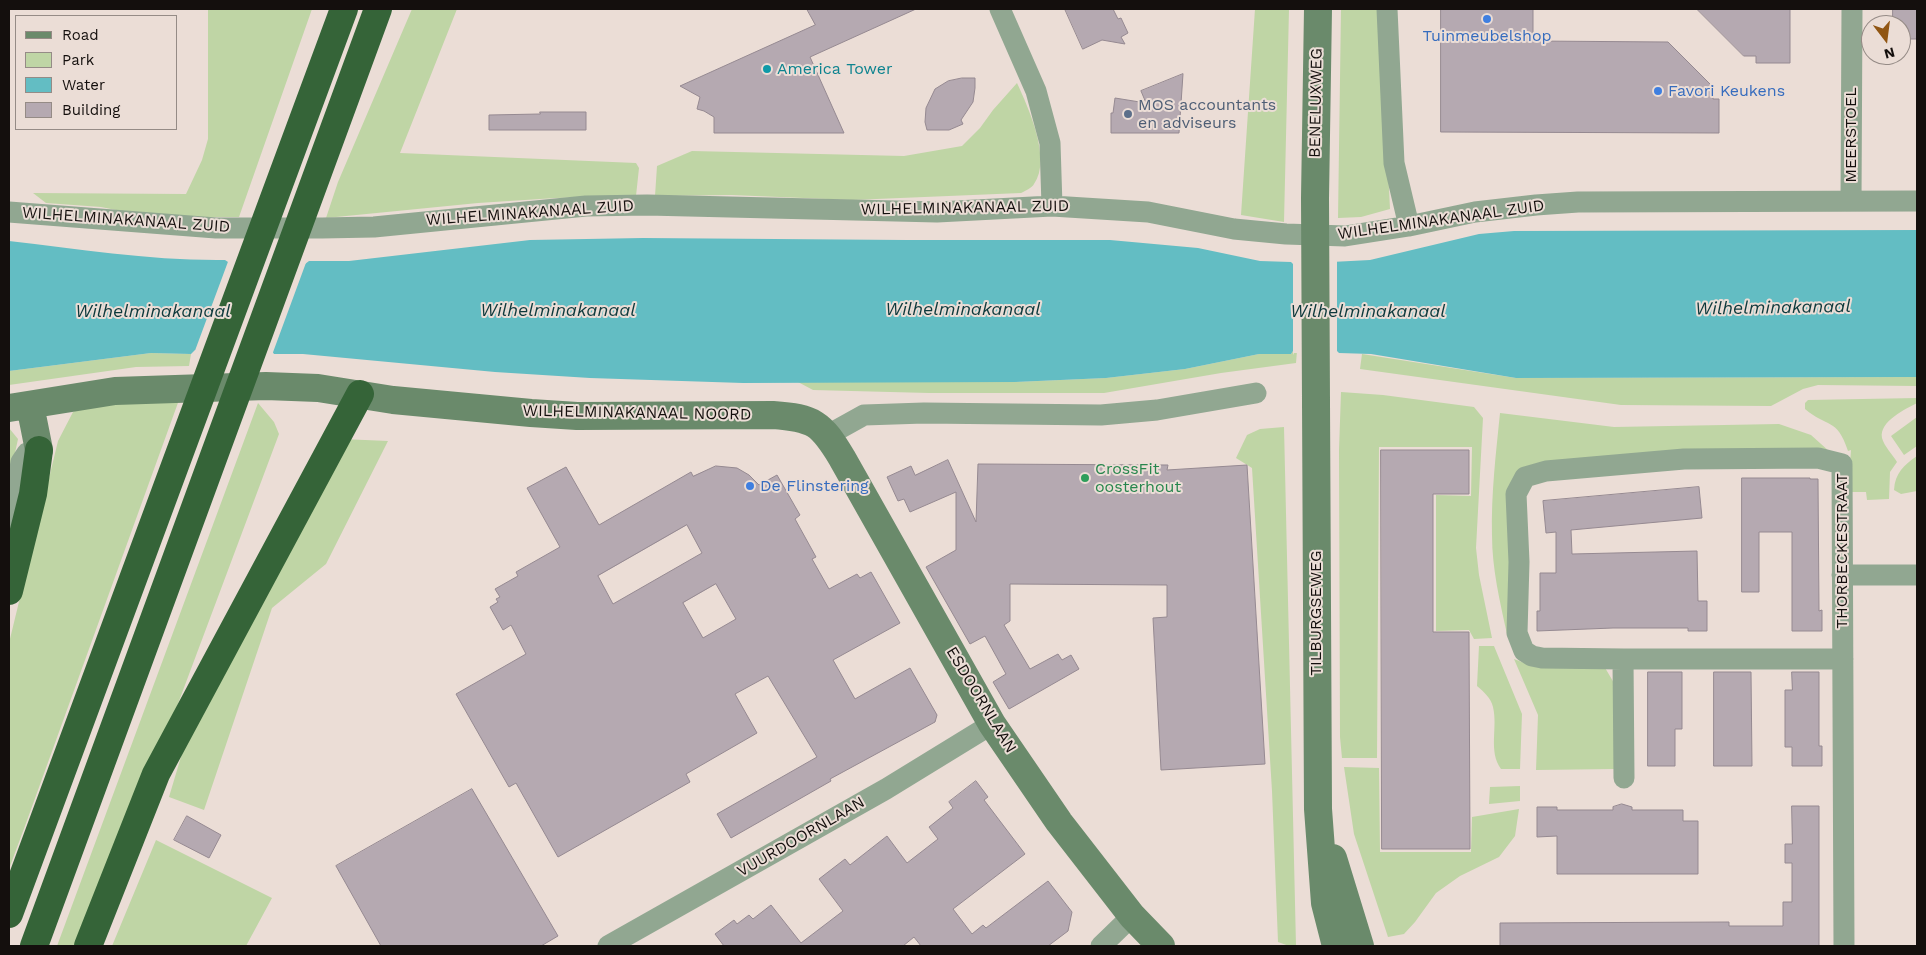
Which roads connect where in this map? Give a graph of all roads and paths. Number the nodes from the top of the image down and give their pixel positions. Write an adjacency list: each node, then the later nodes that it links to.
1 (344, 9): 27 (highway)
2 (378, 9): 29 (highway)
3 (1000, 9): 9 (street)
4 (1318, 9): 15 (street, BENELUXWEG)
5 (1386, 9): 11 (street)
6 (1852, 9): 7 (street, MEERSTOEL)
7 (1851, 201): 8 (street, WILHELMINAKANAAL ZUID); 11 (street, WILHELMINAKANAAL ZUID)
8 (1917, 202)
9 (1052, 206): 10 (street, WILHELMINAKANAAL ZUID); 11 (street, WILHELMINAKANAAL ZUID)
10 (9, 212)
11 (1409, 226)
12 (1256, 393): 16 (street)
13 (360, 394): 14 (street, WILHELMINAKANAAL NOORD); 16 (street, WILHELMINAKANAAL NOORD); 30 (highway)
14 (19, 406): 17 (street)
15 (1315, 417): 26 (street, TILBURGSEWEG)
16 (828, 435): 24 (street, ESDOORNLAAN)
17 (39, 450): 18 (street); 21 (highway)
18 (9, 520)
19 (1842, 575): 20 (street); 22 (street, THORBECKESTRAAT); 23 (street, THORBECKESTRAAT)
20 (1917, 575)
21 (9, 590)
22 (1623, 659): 23 (street); 25 (street)
23 (1843, 659): 36 (street, THORBECKESTRAAT)
24 (992, 724): 28 (street, ESDOORNLAAN); 31 (street, VUURDOORNLAAN)
25 (1624, 778)
26 (1318, 809): 34 (street, TILBURGSEWEG); 35 (street, TILBURGSEWEG)
27 (9, 914)
28 (1132, 916): 32 (street); 33 (street, ESDOORNLAAN)
29 (34, 946)
30 (88, 946)
31 (608, 946)
32 (1101, 946)
33 (1160, 946)
34 (1336, 946)
35 (1360, 946)
36 (1844, 946)

